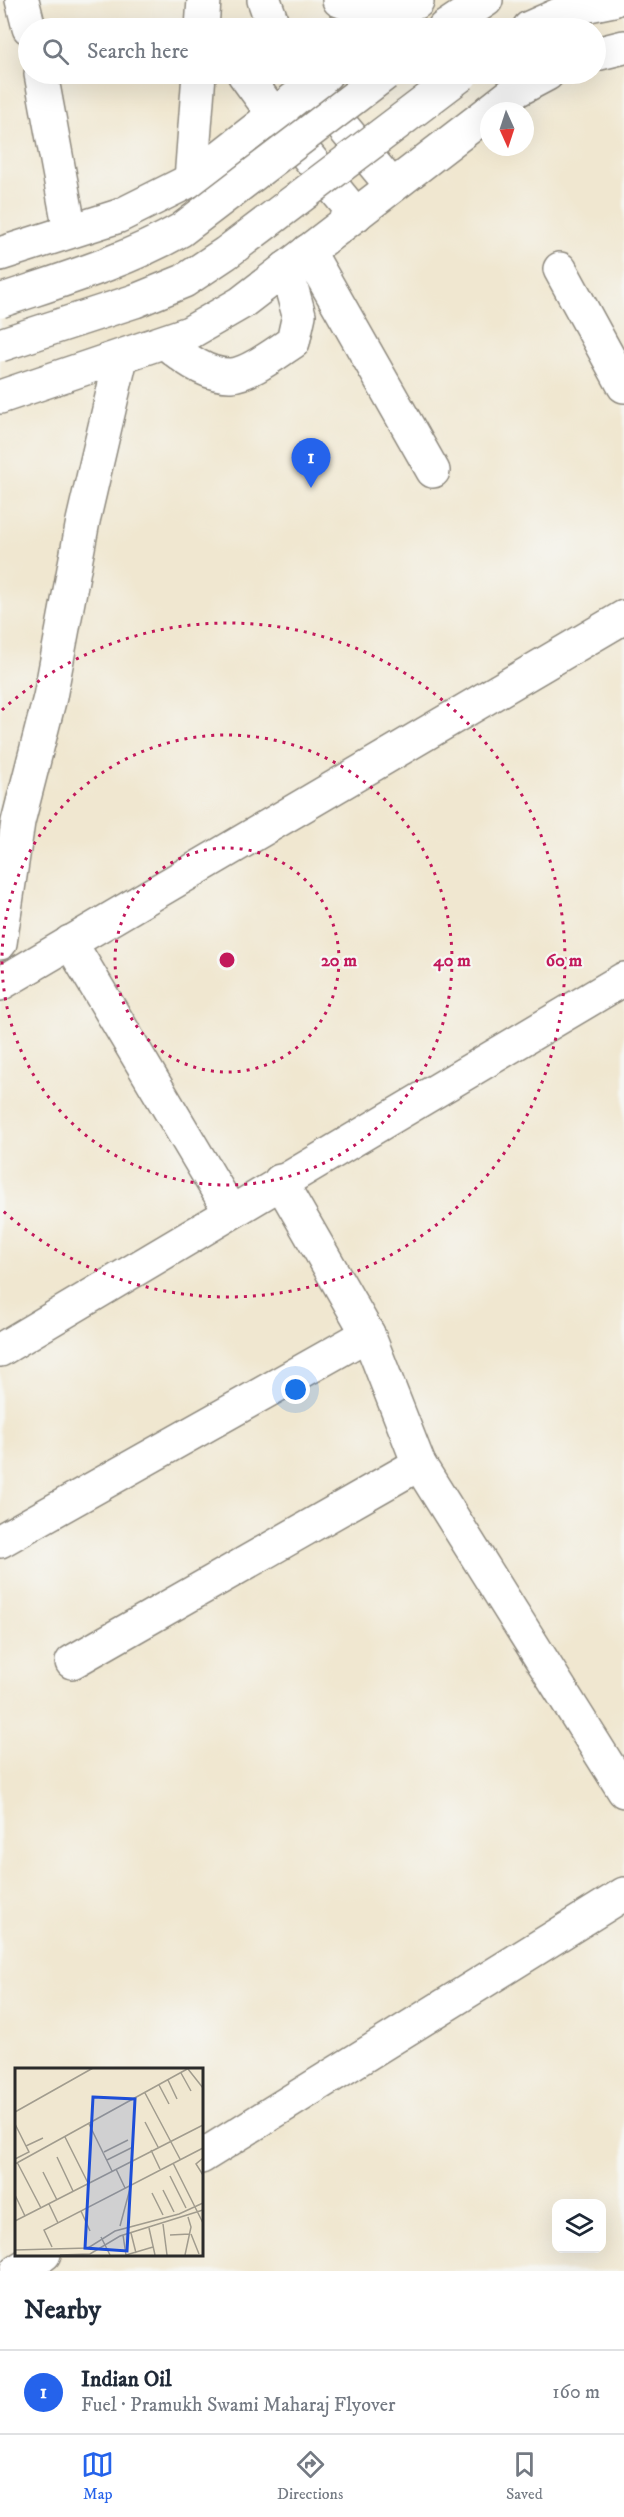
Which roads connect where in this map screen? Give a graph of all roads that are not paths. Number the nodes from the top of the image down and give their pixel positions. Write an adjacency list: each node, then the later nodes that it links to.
1 (22, 0): 9 (street)
2 (204, 0): 10 (street)
3 (210, 0): 11 (street)
4 (264, 0): 12 (street)
5 (339, 0): 8 (street)
6 (486, 0): 14 (street)
7 (613, 0): 15 (street)
8 (418, 1): 13 (street)
9 (26, 18)
10 (203, 18)
11 (215, 18)
12 (270, 18)
13 (396, 18)
14 (459, 18)
15 (552, 18)
16 (624, 47): 17 (street)
17 (606, 52)
18 (43, 84): 32 (street)
19 (198, 84): 29 (street)
20 (251, 84): 27 (street)
21 (306, 84): 27 (street)
22 (316, 84): 30 (street)
23 (372, 84): 36 (street, bridge)
24 (449, 84): 38 (street, bridge)
25 (528, 84): 26 (street)
26 (501, 102)
27 (274, 115): 29 (street); 31 (street)
28 (480, 118): 30 (street)
29 (191, 180): 32 (street)
30 (392, 186): 31 (street)
31 (356, 214): 34 (street)
32 (70, 231): 33 (street)
33 (0, 254)
34 (297, 260): 37 (street); 37 (street); 42 (street)
35 (560, 269): 40 (street)
36 (0, 300)
37 (165, 342): 39 (street)
38 (0, 345)
39 (121, 358): 41 (street); 45 (street)
40 (624, 386)
41 (0, 398)
42 (433, 471)
43 (624, 617): 44 (street)
44 (70, 942): 47 (street); 49 (street)
45 (0, 943)
46 (624, 979): 48 (street)
47 (0, 984)
48 (280, 1181): 49 (street); 50 (street)
49 (230, 1211): 51 (street)
50 (368, 1334): 52 (street); 53 (street)
51 (0, 1350)
52 (419, 1464): 54 (street); 55 (street)
53 (0, 1541)
54 (72, 1662)
55 (624, 1791)
56 (624, 1894): 57 (street)
57 (202, 2156)
58 (41, 2256): 59 (street)
59 (17, 2271)

